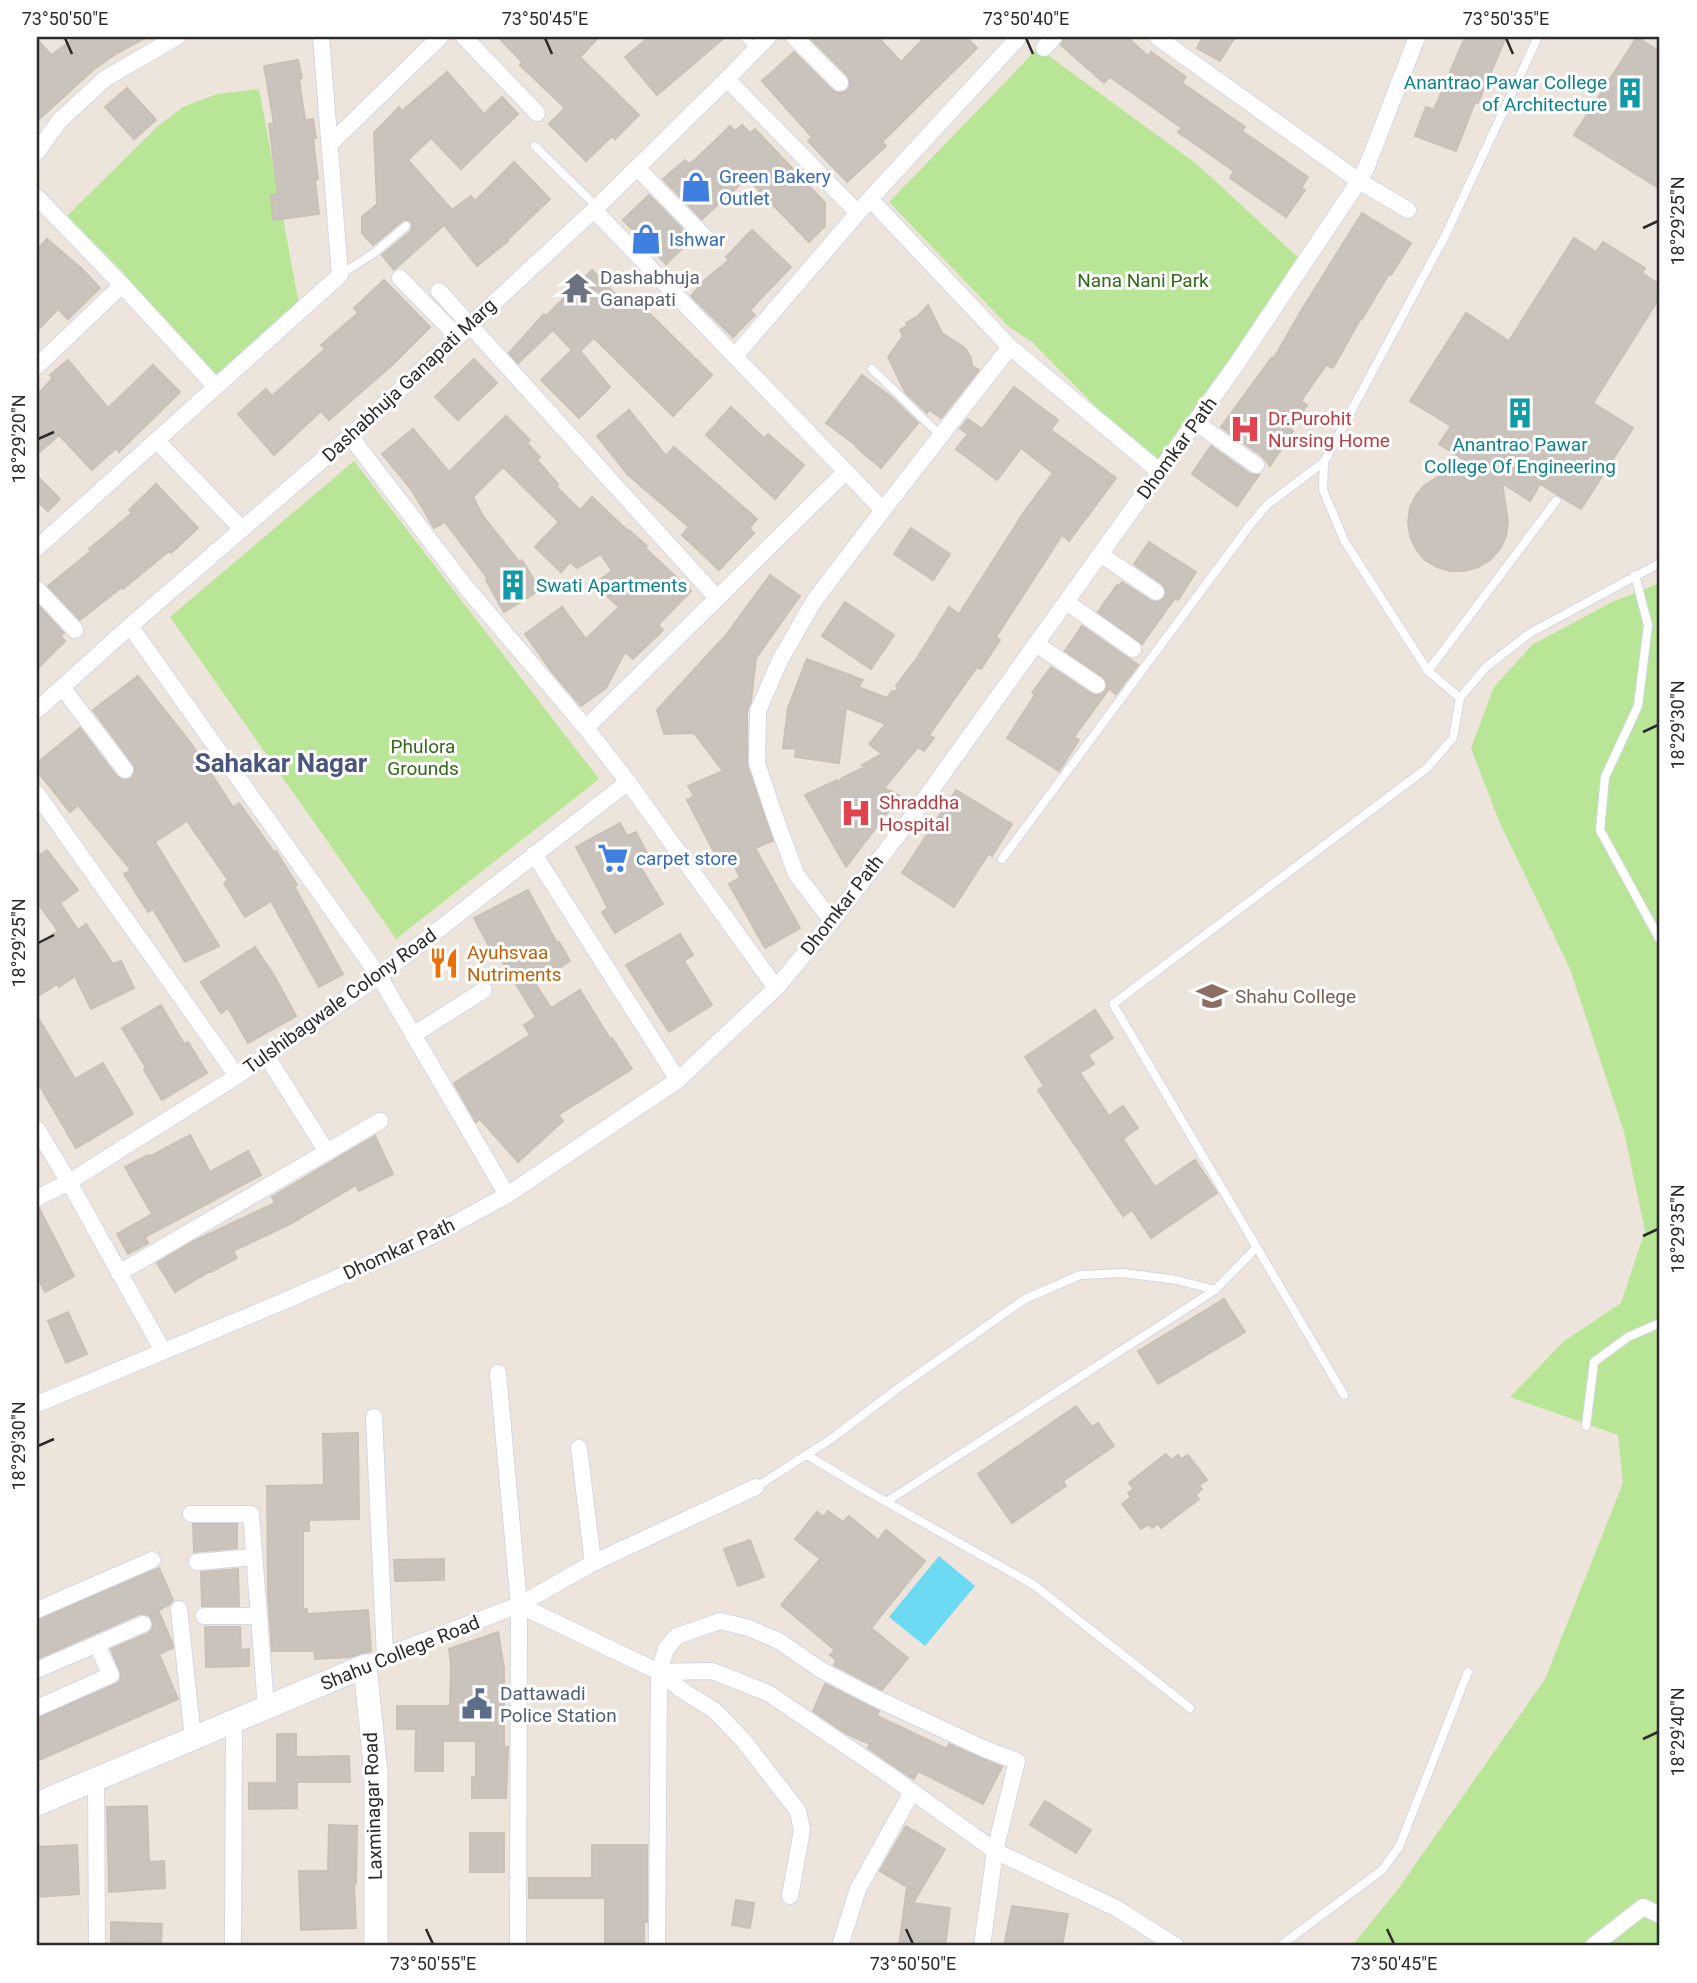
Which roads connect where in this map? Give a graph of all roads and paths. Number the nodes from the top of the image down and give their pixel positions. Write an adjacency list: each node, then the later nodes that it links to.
1 (177, 37): 19 (street)
2 (321, 37): 17 (street)
3 (440, 37): 17 (street)
4 (464, 37): 16 (street)
5 (744, 37): 13 (lane)
6 (768, 37): 13 (street, Dashabhuja Ganapati Marg)
7 (794, 37): 15 (street)
8 (1019, 37): 23 (street)
9 (1157, 37): 12 (street)
10 (1417, 37): 21 (street, Dhomkar Path)
11 (1538, 37): 44 (lane)
12 (1180, 43): 21 (street)
13 (756, 49): 14 (street, Dashabhuja Ganapati Marg)
14 (727, 79): 20 (street, Dashabhuja Ganapati Marg); 26 (street)
15 (840, 83)
16 (537, 113)
17 (331, 143): 29 (street)
18 (535, 146): 24 (lane)
19 (37, 152)
20 (637, 168): 24 (street, Dashabhuja Ganapati Marg); 28 (street)
21 (1359, 181): 25 (street); 40 (street, Dhomkar Path)
22 (37, 197): 31 (street)
23 (870, 199): 26 (street); 35 (street)
24 (595, 209): 33 (street, Dashabhuja Ganapati Marg); 36 (street)
25 (1408, 210)
26 (858, 213): 36 (street)
27 (406, 226): 29 (lane)
28 (706, 238)
29 (340, 275): 39 (street)
30 (400, 278): 34 (street)
31 (122, 285): 37 (street); 39 (street)
32 (439, 291): 33 (street)
33 (470, 325): 34 (street, Dashabhuja Ganapati Marg); 57 (street)
34 (458, 337): 41 (street, Dashabhuja Ganapati Marg)
35 (1010, 347): 42 (street); 47 (street)
36 (735, 356): 46 (street)
37 (37, 366)
38 (873, 369): 42 (lane)
39 (215, 386): 43 (street)
40 (1195, 422): 45 (street); 47 (street, Dhomkar Path)
41 (350, 436): 50 (street, Dashabhuja Ganapati Marg); 68 (street)
42 (941, 436): 49 (street)
43 (156, 440): 50 (street); 51 (street)
44 (1324, 462): 63 (lane); 73 (lane)
45 (1256, 465)
46 (846, 471): 49 (street); 57 (street)
47 (1160, 472): 52 (street, Dhomkar Path)
48 (1556, 501): 63 (lane)
49 (883, 510): 74 (street)
50 (242, 529): 59 (street, Dashabhuja Ganapati Marg)
51 (37, 548)
52 (1100, 554): 56 (street); 58 (street, Dhomkar Path)
53 (1660, 563): 54 (lane)
54 (1635, 575): 66 (lane); 75 (lane)
55 (37, 589): 60 (street)
56 (1156, 592)
57 (717, 598): 68 (street)
58 (1066, 602): 61 (street, Dhomkar Path); 62 (street)
59 (130, 626): 65 (street, Dashabhuja Ganapati Marg); 76 (street)
60 (75, 630)
61 (1036, 644): 64 (street); 74 (street, Dhomkar Path)
62 (1133, 649)
63 (1427, 671): 66 (lane)
64 (1097, 685)
65 (62, 687): 67 (street, Dashabhuja Ganapati Marg); 69 (street)
66 (1460, 698): 89 (lane)
67 (37, 710)
68 (586, 728): 70 (street)
69 (125, 770)
70 (628, 782): 72 (street, Tulshibagwale Colony Road); 77 (street)
71 (37, 794): 81 (street)
72 (534, 854): 76 (street, Tulshibagwale Colony Road); 82 (street)
73 (1002, 859)
74 (832, 921): 77 (street, Dhomkar Path)
75 (1660, 940)
76 (379, 976): 79 (street); 80 (street, Tulshibagwale Colony Road)
77 (776, 988): 82 (street, Dhomkar Path)
78 (484, 990): 79 (street)
79 (413, 1035): 87 (street)
80 (267, 1055): 81 (street, Tulshibagwale Colony Road); 85 (street)
81 (237, 1076): 86 (street, Tulshibagwale Colony Road)
82 (678, 1080): 87 (street, Dhomkar Path)
83 (380, 1121): 85 (street)
84 (37, 1129): 86 (street)
85 (327, 1152): 90 (street)
86 (69, 1182): 88 (street, Tulshibagwale Colony Road); 90 (street)
87 (507, 1195): 93 (street, Dhomkar Path)
88 (37, 1198)
89 (1256, 1248): 91 (lane); 95 (lane)
90 (119, 1273): 93 (street)
91 (1215, 1290): 100 (lane); 102 (lane)
92 (1660, 1323): 98 (lane)
93 (163, 1352): 96 (street, Dhomkar Path)
94 (498, 1373): 108 (street)
95 (1345, 1395)
96 (37, 1404)
97 (374, 1417): 115 (street)
98 (1587, 1426)
99 (579, 1448): 107 (street)
100 (807, 1455): 101 (lane); 102 (lane)
101 (756, 1487): 107 (street, Shahu College Road)
102 (886, 1502): 121 (lane)
103 (191, 1514): 104 (street)
104 (254, 1557): 106 (street); 112 (street)
105 (152, 1560): 110 (street)
106 (197, 1562)
107 (593, 1563): 108 (street, Shahu College Road)
108 (519, 1605): 115 (street, Shahu College Road); 117 (street); 133 (street)
109 (179, 1609): 123 (street)
110 (37, 1611)
111 (204, 1616): 112 (street)
112 (259, 1616): 119 (street)
113 (143, 1625): 114 (street)
114 (96, 1645): 116 (street); 120 (street)
115 (375, 1661): 119 (street, Shahu College Road); 132 (street, Laxminagar Road)
116 (37, 1670)
117 (659, 1672): 125 (street); 127 (street); 128 (street); 134 (street)
118 (1468, 1672): 138 (lane)
119 (266, 1707): 122 (street, Shahu College Road)
120 (37, 1708)
121 (1190, 1708)
122 (234, 1721): 123 (street, Shahu College Road); 131 (street)
123 (193, 1738): 124 (street, Shahu College Road)
124 (96, 1779): 126 (street, Shahu College Road); 130 (street)
125 (912, 1792): 127 (street); 135 (street)
126 (37, 1804)
127 (995, 1851): 136 (street); 137 (street)
128 (790, 1896)
129 (1660, 1915): 139 (street)
130 (97, 1946)
131 (233, 1946)
132 (376, 1946)
133 (518, 1946)
134 (657, 1946)
135 (839, 1946)
136 (982, 1946)
137 (1176, 1946)
138 (1280, 1946)
139 (1593, 1946)

